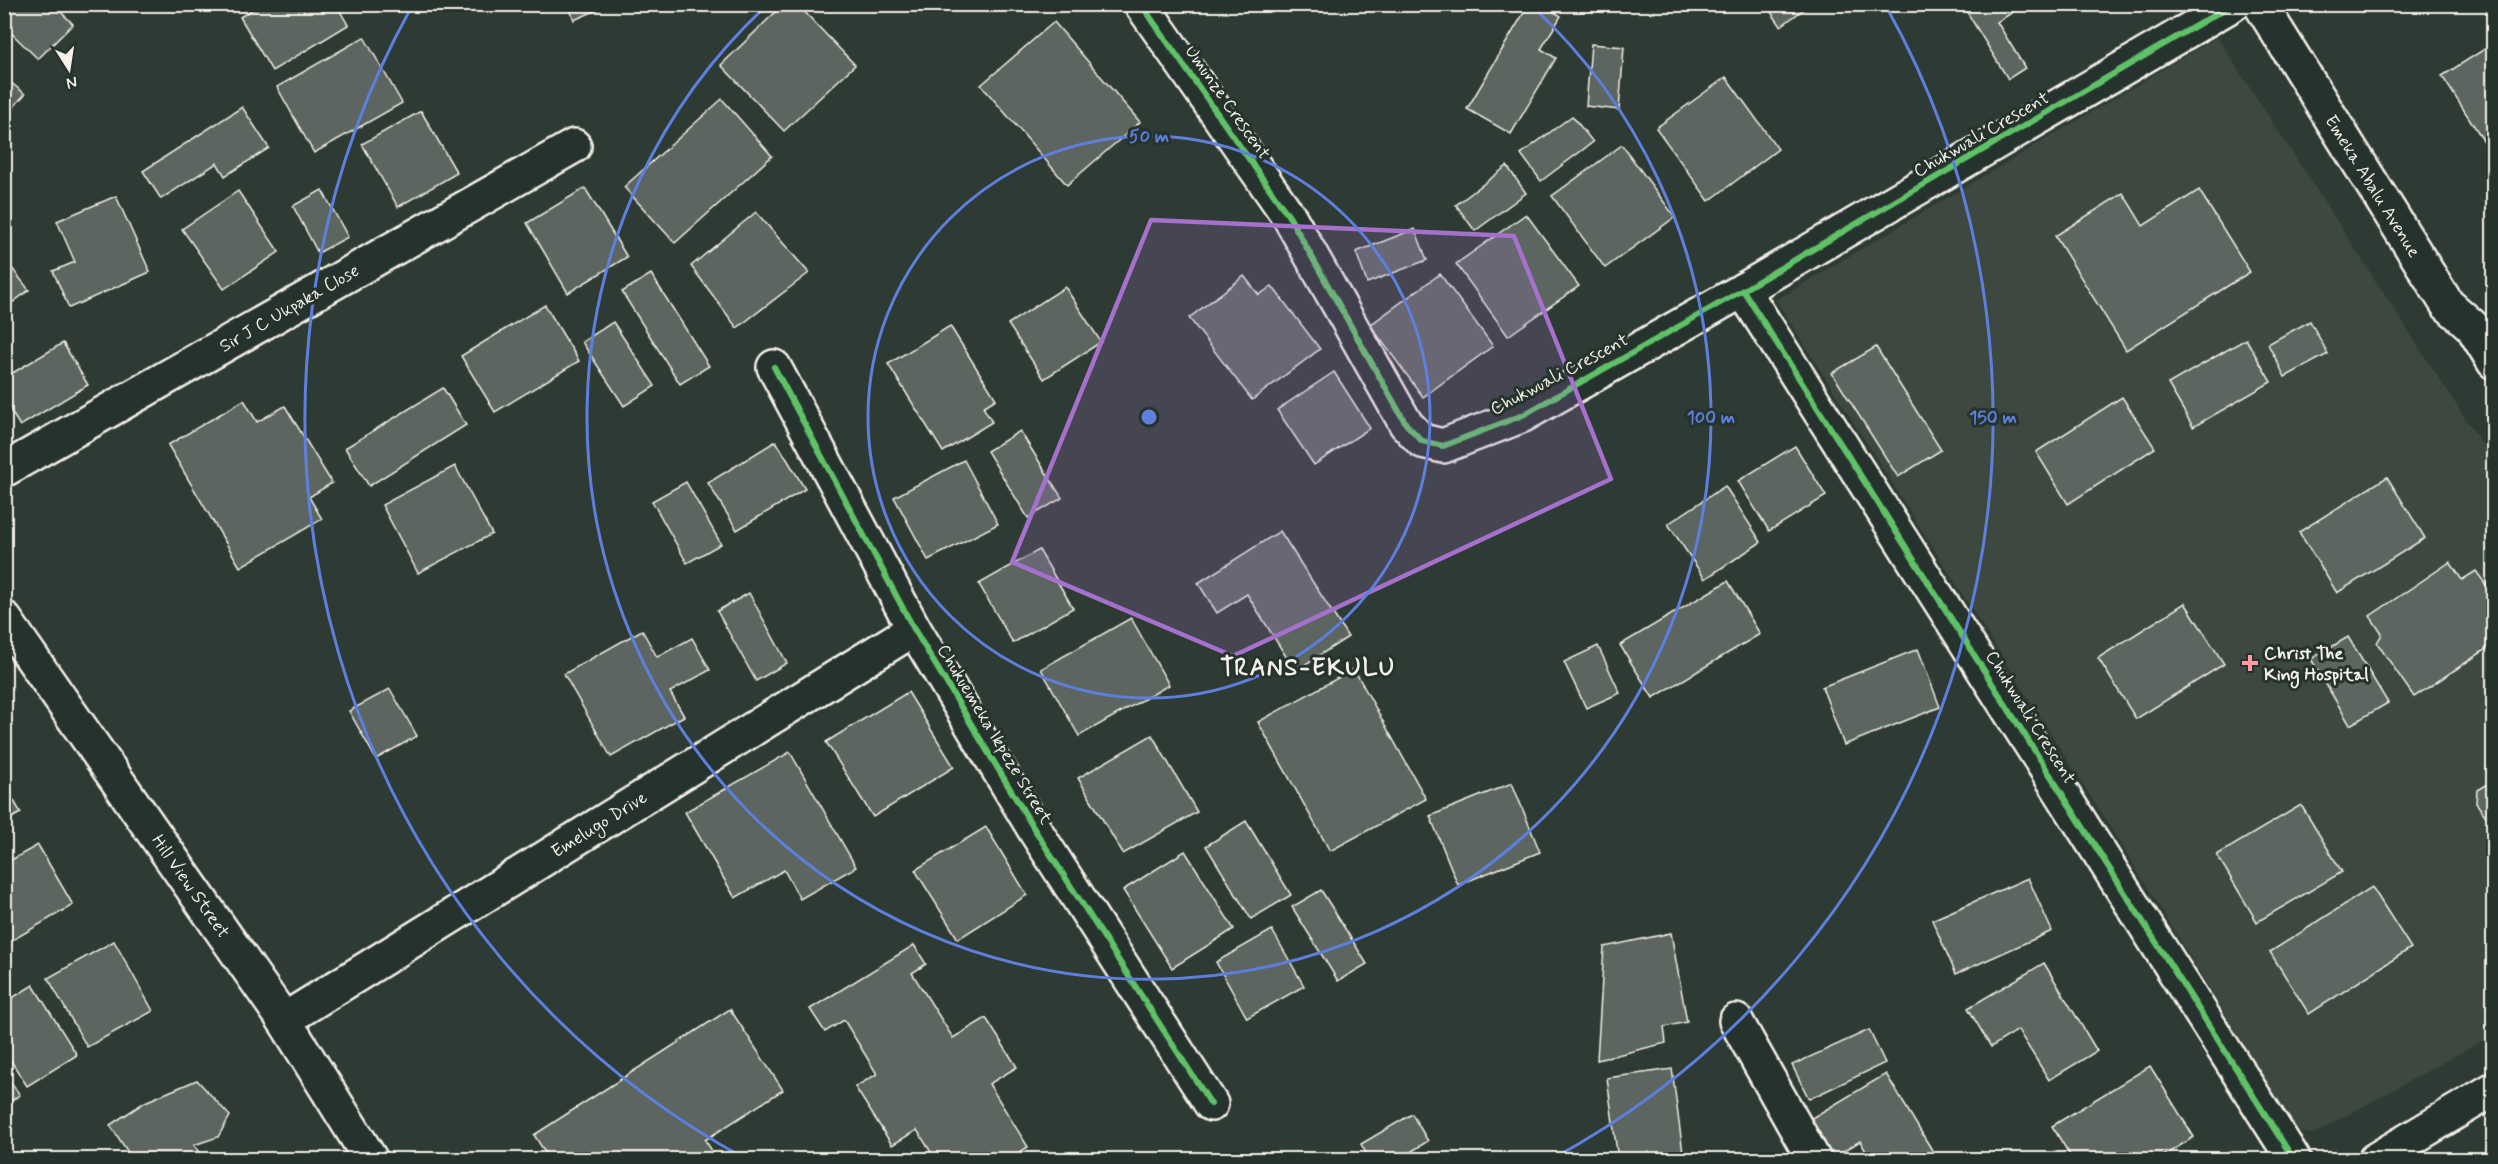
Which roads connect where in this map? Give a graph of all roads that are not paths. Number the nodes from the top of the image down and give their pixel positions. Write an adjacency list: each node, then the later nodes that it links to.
1 (1141, 4): 5 (street, Umunze Crescent)
2 (2233, 4): 6 (street, Chukwuali Crescent)
3 (2260, 4): 7 (street, Emeka Abalu Avenue)
4 (574, 146): 10 (street, Sir J C Ukpaka Close)
5 (1290, 218): 6 (street, Chukwuali Crescent)
6 (1743, 290): 19 (street, Chukwuali Crescent)
7 (2483, 324): 8 (street, Emeka Abalu Avenue)
8 (2493, 362)
9 (774, 367): 12 (street, Chukuemeka Ikpeze Street)
10 (4, 470)
11 (4, 618): 13 (street, Hill View Street)
12 (914, 629): 13 (street, Emelugo Drive); 16 (street, Chukuemeka Ikpeze Street)
13 (284, 1020): 17 (street, Hill View Street)
14 (1736, 1021): 18 (street)
15 (2493, 1089): 20 (street)
16 (1211, 1104)
17 (371, 1160)
18 (1814, 1160)
19 (2294, 1160)
20 (2375, 1160)

